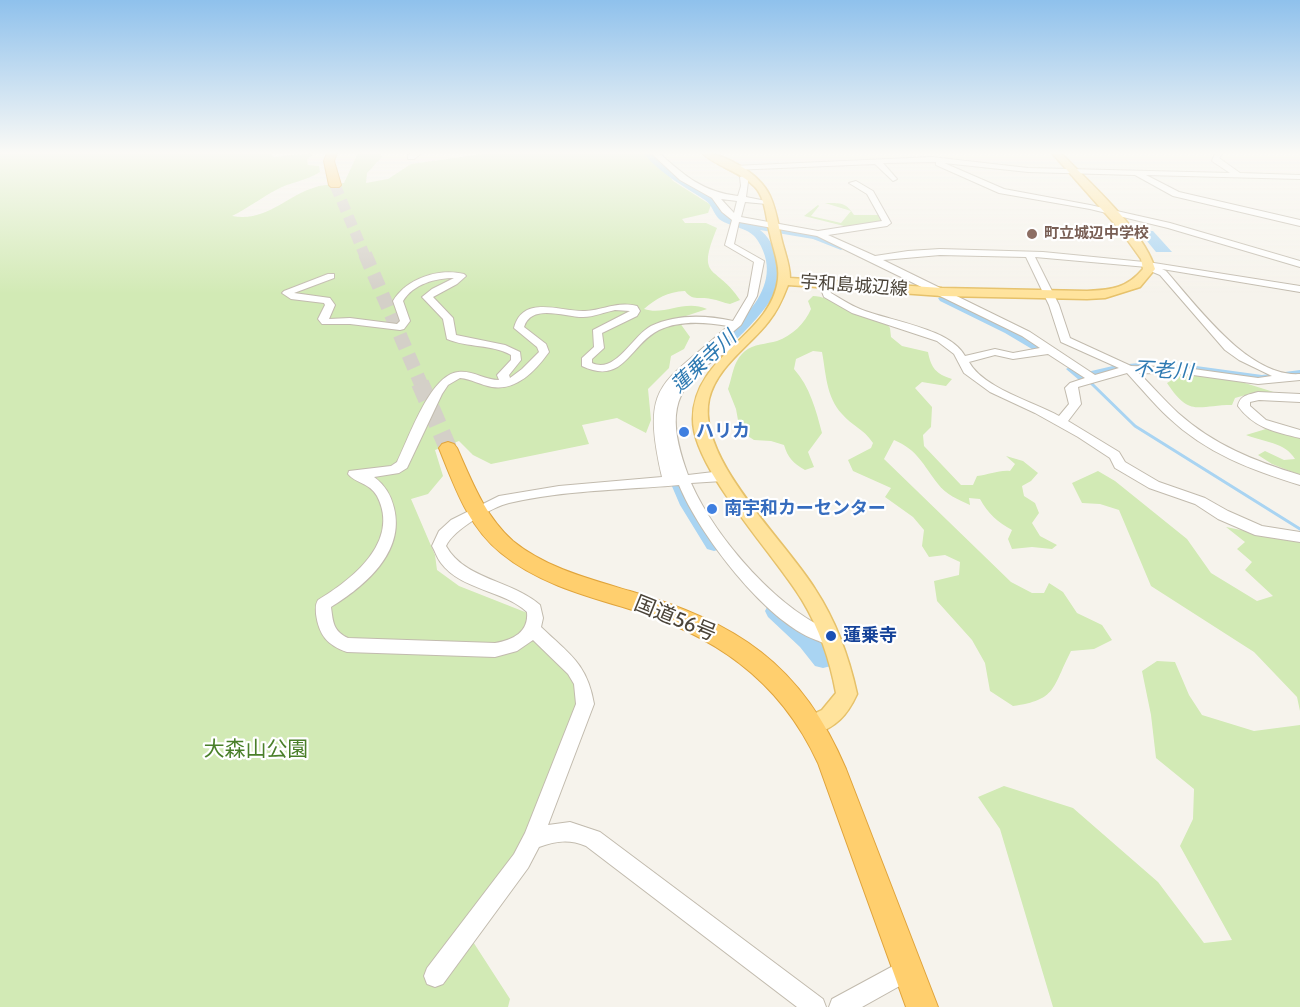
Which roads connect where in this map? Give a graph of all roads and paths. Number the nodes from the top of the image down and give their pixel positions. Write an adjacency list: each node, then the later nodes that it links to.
1 (718, 200): 10 (street)
2 (742, 200): 10 (street)
3 (750, 200): 8 (street)
4 (874, 200): 13 (street)
5 (1050, 200): 9 (street)
6 (1099, 200): 9 (main road)
7 (1202, 200): 11 (street)
8 (766, 202): 12 (main road)
9 (1109, 211): 16 (street); 17 (main road)
10 (736, 219): 12 (street); 24 (street)
11 (1300, 223)
12 (773, 226): 13 (street); 19 (main road)
13 (819, 234): 15 (street)
14 (1029, 254): 15 (street); 17 (street); 23 (street)
15 (875, 259): 22 (street)
16 (1300, 264)
17 (1149, 266): 21 (street); 23 (main road, 宇和島城辺線); 31 (street)
18 (331, 276): 32 (street)
19 (784, 281): 20 (main road, 宇和島城辺線); 24 (main road, 宇和島城辺線)
20 (824, 284): 22 (main road, 宇和島城辺線); 26 (street)
21 (1300, 289)
22 (942, 292): 23 (main road, 宇和島城辺線); 25 (street)
23 (1049, 295): 27 (street)
24 (737, 336): 32 (street); 37 (main road, 宇和島城辺線); 38 (street); 40 (street)
25 (1050, 350): 26 (street); 29 (street)
26 (962, 359): 34 (street)
27 (1129, 369): 29 (street); 30 (street); 39 (street)
28 (1300, 377): 31 (street)
29 (1093, 379): 34 (street)
30 (1242, 379): 31 (street); 33 (street)
31 (1286, 379)
32 (506, 383): 43 (street)
33 (1300, 396): 35 (street)
34 (1061, 422): 42 (street)
35 (1300, 434)
36 (448, 448): 41 (highway, 国道56号)
37 (722, 476): 38 (street); 44 (main road, 宇和島城辺線)
38 (684, 480): 40 (street); 44 (street)
39 (1300, 480)
40 (670, 481): 41 (street)
41 (477, 512): 43 (street); 45 (highway, 国道56号)
42 (1300, 537)
43 (533, 630): 46 (street)
44 (832, 639): 45 (main road, 宇和島城辺線)
45 (813, 725): 47 (highway, 国道56号)
46 (532, 840): 48 (street); 49 (street)
47 (906, 970): 50 (street); 51 (highway, 国道56号)
48 (435, 976)
49 (815, 1007)
50 (840, 1007)
51 (922, 1007)

